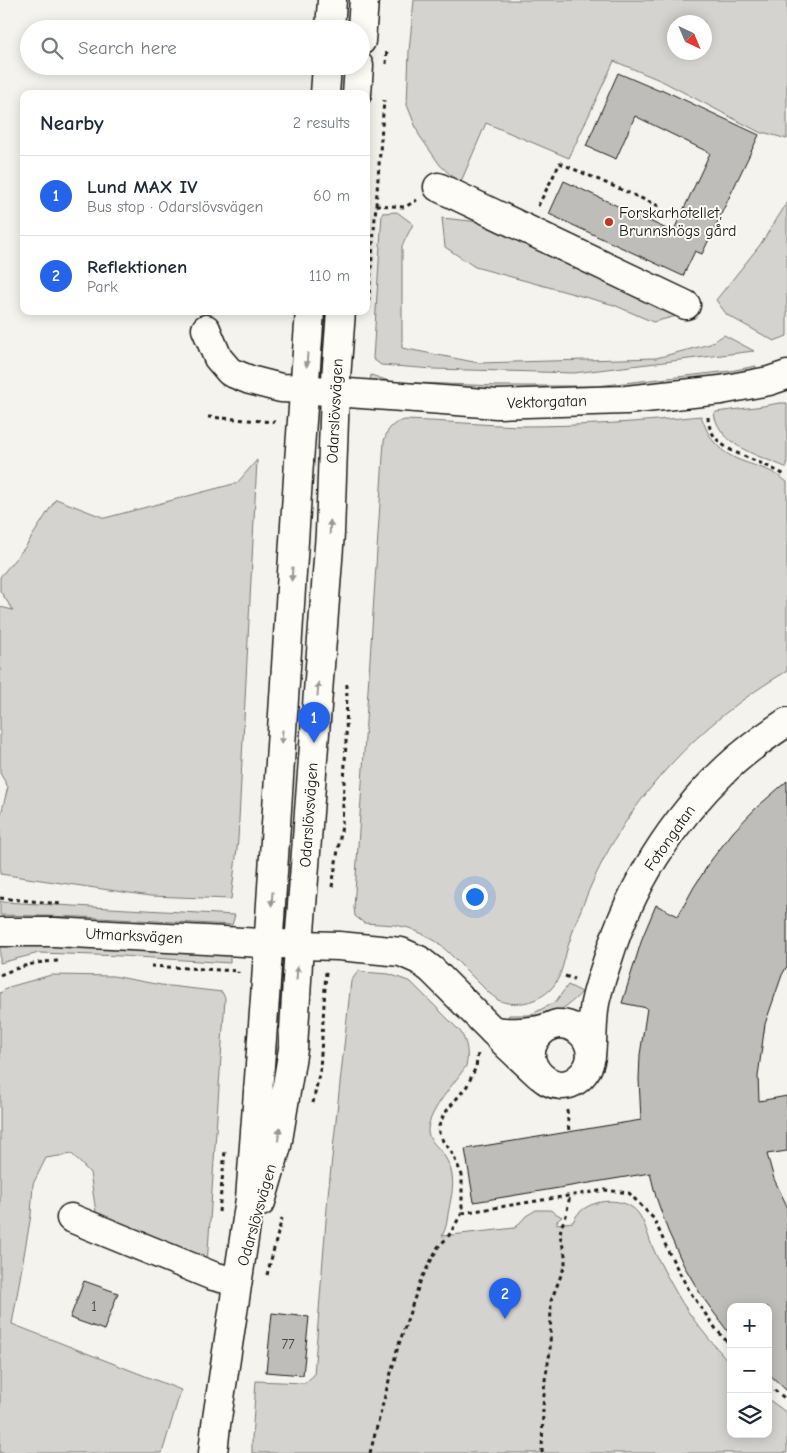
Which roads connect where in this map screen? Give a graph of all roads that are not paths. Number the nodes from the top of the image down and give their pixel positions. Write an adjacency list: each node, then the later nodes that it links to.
1 (332, 0): 3 (main road)
2 (364, 0): 4 (main road)
3 (331, 20)
4 (363, 20)
5 (326, 75): 7 (main road)
6 (358, 75): 8 (main road)
7 (325, 90)
8 (357, 90)
9 (438, 187): 10 (main road)
10 (686, 305)
11 (310, 315): 15 (main road, Odarslövsvägen, one-way to 15)
12 (341, 315): 16 (main road, Odarslövsvägen)
13 (206, 329): 15 (main road, Vektorgatan)
14 (787, 375): 16 (main road, Vektorgatan)
15 (305, 389): 16 (main road, Vektorgatan); 19 (main road, Odarslövsvägen, one-way to 19)
16 (335, 392): 20 (main road, Odarslövsvägen, one-way to 16)
17 (787, 722): 21 (main road, Fotongatan)
18 (0, 932): 19 (main road, Utmarksvägen)
19 (269, 943): 20 (main road, Fotongatan); 27 (main road, Odarslövsvägen)
20 (299, 945): 23 (main road, Fotongatan); 27 (main road, Odarslövsvägen, one-way to 20)
21 (599, 987): 22 (main road, Fotongatan); 24 (main road, Fotongatan)
22 (551, 1027): 23 (main road, Fotongatan); 24 (main road, Fotongatan); 25 (main road, Fotongatan)
23 (485, 1041): 25 (main road, Fotongatan)
24 (591, 1056): 25 (main road, Fotongatan)
25 (539, 1074)
26 (71, 1218): 27 (main road)
27 (237, 1282): 28 (main road, Odarslövsvägen)
28 (213, 1453)

